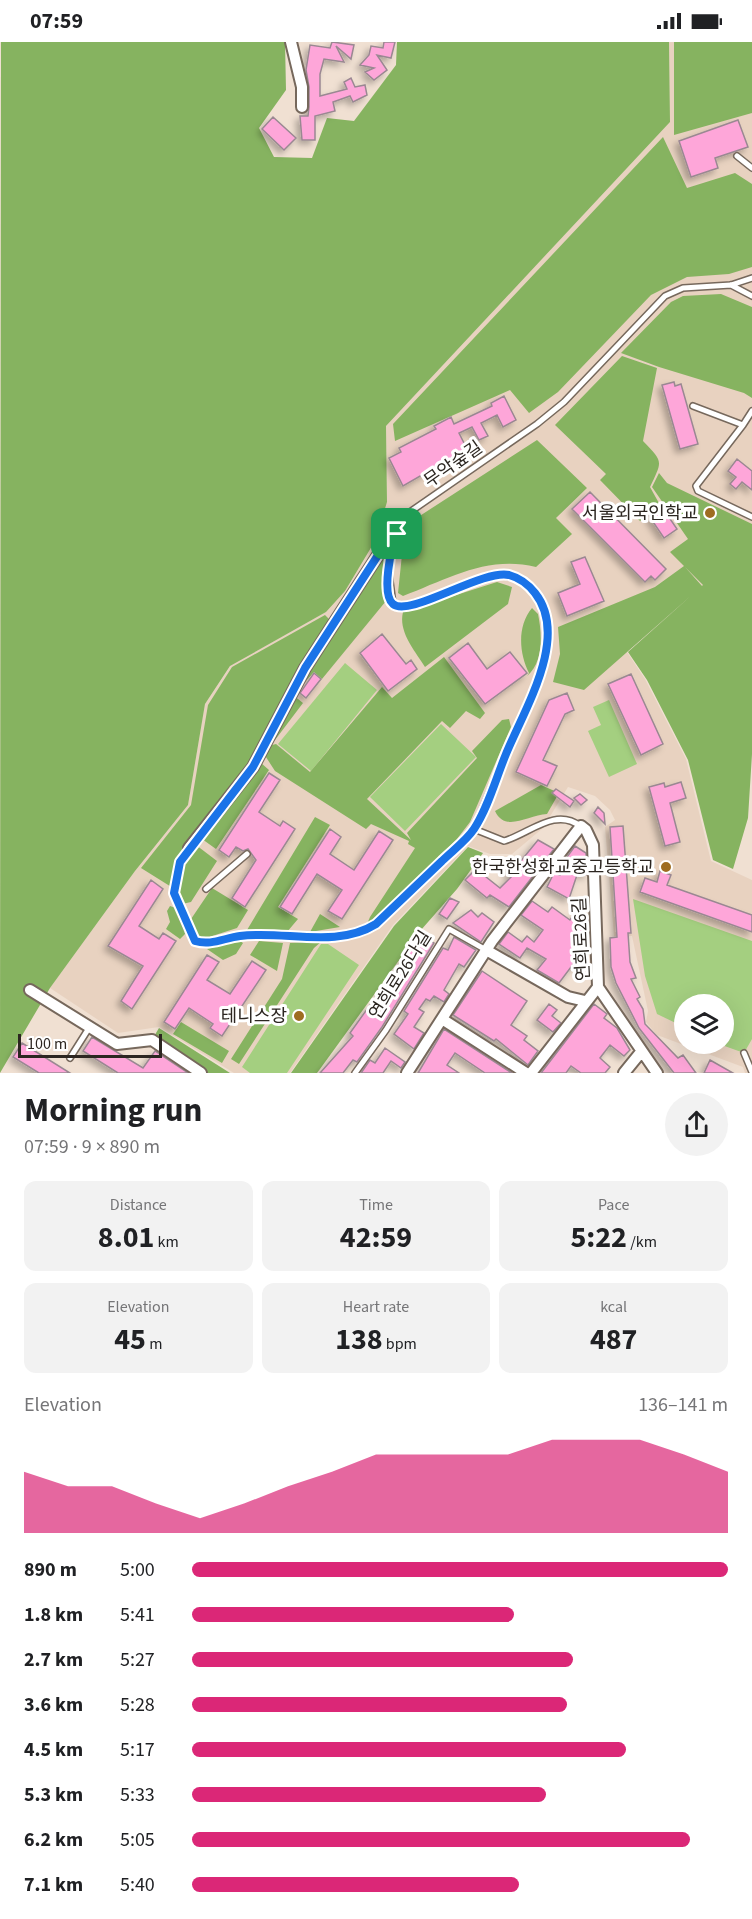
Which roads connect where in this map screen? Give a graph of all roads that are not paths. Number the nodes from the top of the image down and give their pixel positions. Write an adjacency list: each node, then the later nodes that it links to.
1 (291, 42): 2 (street)
2 (302, 107)
3 (737, 156): 4 (lane)
4 (752, 168)
5 (752, 278): 6 (lane, 무악숲길)
6 (730, 285): 7 (lane); 12 (lane, 무악숲길)
7 (752, 296)
8 (693, 406): 10 (lane)
9 (752, 411): 10 (lane)
10 (742, 425): 11 (lane)
11 (752, 517)
12 (397, 534): 14 (lane, 무악숲길); 15 (street)
13 (581, 826): 14 (lane); 18 (street); 19 (street, 연희로26길)
14 (474, 829): 15 (lane)
15 (189, 848)
16 (247, 854): 17 (lane)
17 (206, 889)
18 (486, 950): 21 (street); 22 (street); 30 (lane, 연희로26다길)
19 (598, 987): 21 (street); 24 (street, 연희로26길)
20 (30, 990): 23 (street)
21 (585, 1001): 33 (street)
22 (442, 1019): 27 (street); 32 (street)
23 (89, 1028): 26 (lane); 29 (street)
24 (642, 1052): 34 (street); 35 (street, 연희로26길)
25 (744, 1053): 28 (lane)
26 (70, 1058)
27 (410, 1069): 31 (street)
28 (752, 1072)
29 (201, 1073)
30 (355, 1073)
31 (423, 1073)
32 (526, 1073)
33 (531, 1073)
34 (624, 1073)
35 (657, 1073)

